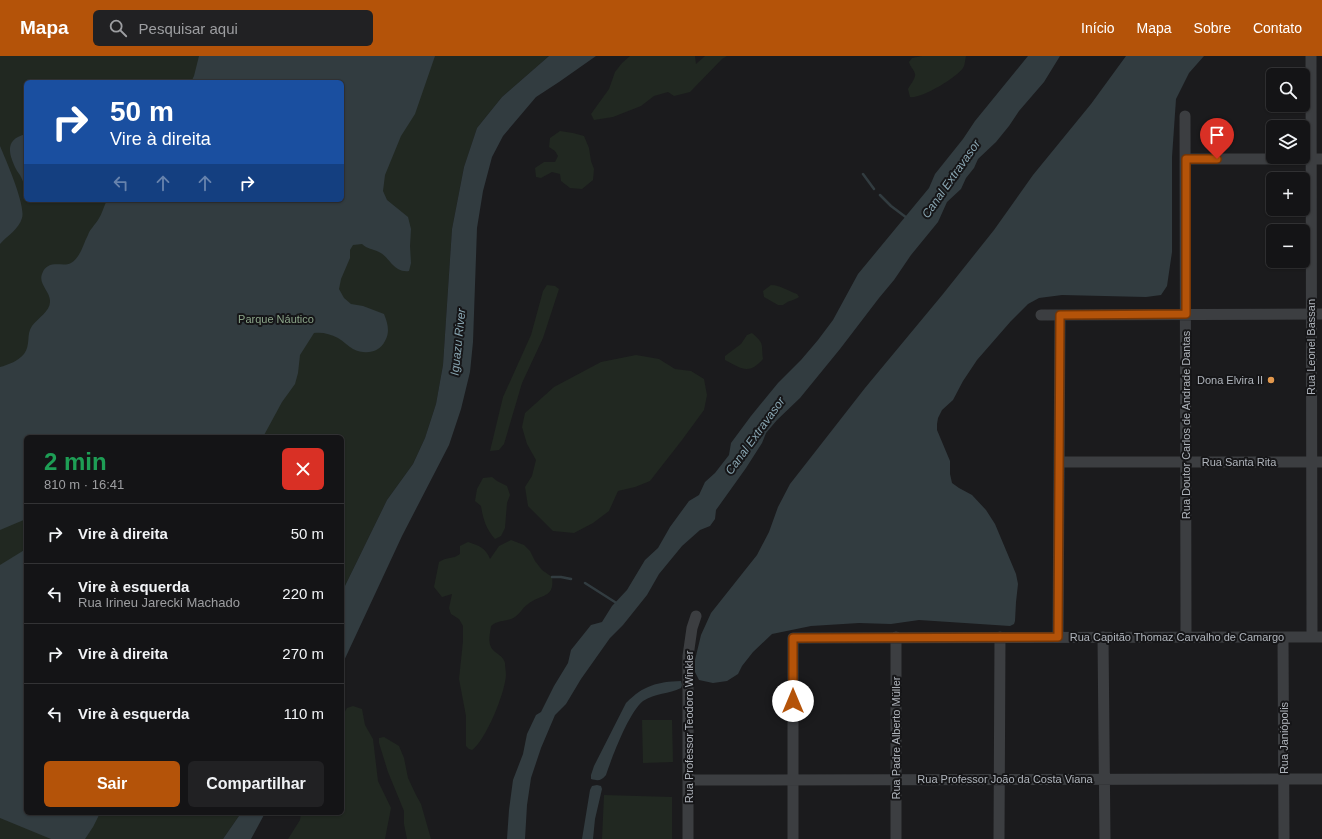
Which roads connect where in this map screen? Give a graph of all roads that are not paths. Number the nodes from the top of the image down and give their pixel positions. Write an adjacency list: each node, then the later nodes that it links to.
1 (1311, 56): 4 (street, Rua Leonel Bassan)
2 (1185, 116): 3 (street, Rua Doutor Carlos de Andrade Dantas)
3 (1186, 159): 4 (street); 5 (street, Rua Doutor Carlos de Andrade Dantas)
4 (1316, 159): 6 (street, Rua Leonel Bassan)
5 (1186, 314): 6 (street); 8 (street); 10 (street, Rua Doutor Carlos de Andrade Dantas)
6 (1317, 314): 11 (street, Rua Leonel Bassan)
7 (1041, 315): 8 (street)
8 (1060, 315): 9 (street)
9 (1059, 462): 10 (street, Rua Santa Rita); 13 (street)
10 (1186, 462): 11 (street, Rua Santa Rita); 15 (street, Rua Doutor Carlos de Andrade Dantas)
11 (1317, 462): 17 (street, Rua Leonel Bassan)
12 (696, 616): 25 (street, Rua Professor Teodoro Winkler)
13 (1058, 637): 14 (street, Rua Capitão Thomaz Carvalho de Camargo); 19 (street, Rua Capitão Thomaz Carvalho de Camargo)
14 (1103, 637): 15 (street, Rua Capitão Thomaz Carvalho de Camargo); 22 (street)
15 (1186, 637): 16 (street, Rua Capitão Thomaz Carvalho de Camargo)
16 (1283, 637): 17 (street, Rua Capitão Thomaz Carvalho de Camargo); 23 (street, Rua Janiópolis)
17 (1317, 637)
18 (896, 638): 19 (street, Rua Capitão Thomaz Carvalho de Camargo); 20 (street, Rua Padre Alberto Müller); 26 (street, Rua Capitão Thomaz Carvalho de Camargo)
19 (1000, 638): 21 (street)
20 (896, 779): 21 (street, Rua Professor João da Costa Viana); 26 (street, Rua Professor João da Costa Viana); 29 (street, Rua Padre Alberto Müller)
21 (1000, 779): 22 (street, Rua Professor João da Costa Viana); 30 (street)
22 (1104, 779): 23 (street, Rua Professor João da Costa Viana); 31 (street)
23 (1284, 779): 24 (street, Rua Professor João da Costa Viana); 32 (street, Rua Janiópolis)
24 (1322, 779)
25 (688, 780): 26 (street, Rua Professor João da Costa Viana); 27 (street, Rua Professor Teodoro Winkler)
26 (793, 780): 28 (street)
27 (688, 839)
28 (792, 839)
29 (896, 839)
30 (999, 839)
31 (1104, 839)
32 (1284, 839)

